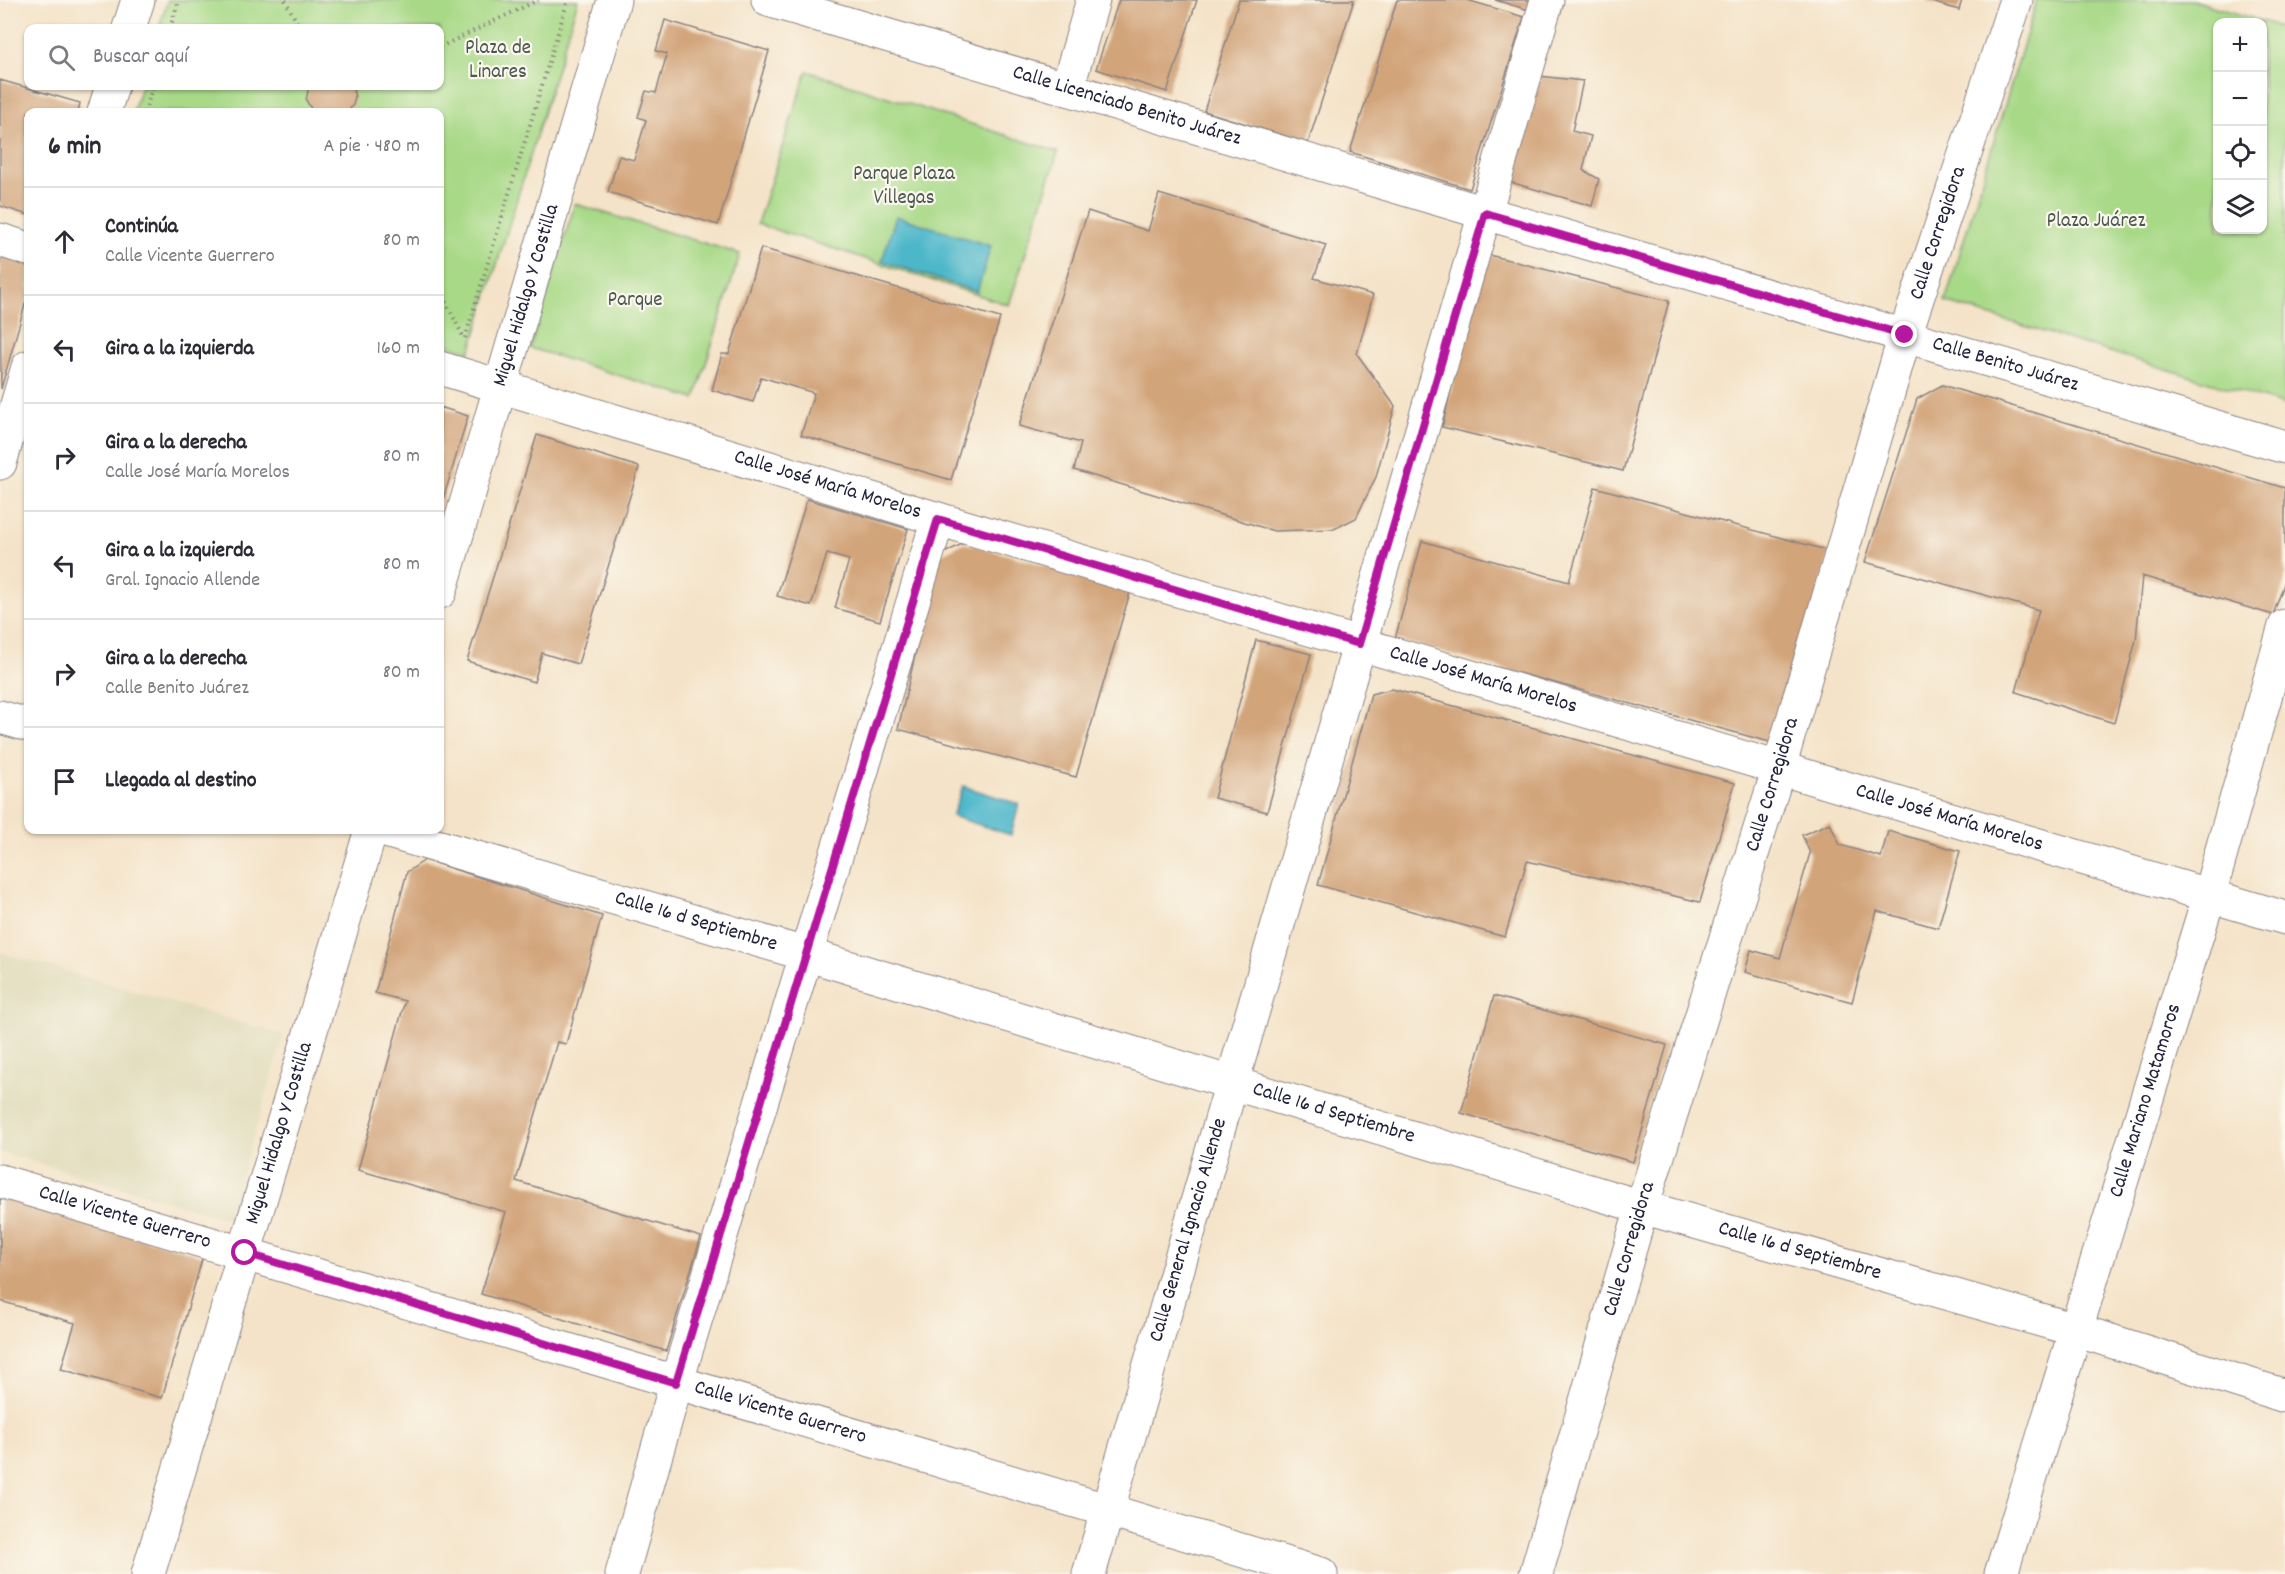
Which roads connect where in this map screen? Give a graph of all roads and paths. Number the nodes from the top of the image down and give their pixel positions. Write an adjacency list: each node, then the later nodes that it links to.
1 (138, 0): 10 (street)
2 (285, 0): 11 (path)
3 (538, 0): 12 (path)
4 (568, 0): 24 (path)
5 (614, 0): 27 (street, Miguel Hidalgo Y Costilla)
6 (768, 0): 15 (street, Calle Licenciado Benito Juárez)
7 (1093, 0): 15 (street)
8 (1547, 0): 18 (street)
9 (2016, 0): 22 (street, Calle Corregidora)
10 (130, 24)
11 (298, 24)
12 (444, 44)
13 (111, 90): 16 (street)
14 (152, 90): 17 (path)
15 (1067, 90): 18 (street, Calle Licenciado Benito Juárez)
16 (105, 108)
17 (146, 108)
18 (1485, 213): 22 (street, Calle Benito Juárez); 33 (street, Calle General Ignacio Allende)
19 (0, 240): 20 (street)
20 (24, 248)
21 (444, 299): 24 (path)
22 (1905, 335): 28 (street, Calle Benito Juárez); 36 (street, Calle Corregidora)
23 (456, 336): 24 (path)
24 (465, 339)
25 (444, 369): 27 (street, Calle José María Morelos)
26 (24, 381): 29 (street)
27 (499, 385): 30 (street, Calle José María Morelos); 31 (street, Miguel Hidalgo Y Costilla)
28 (2285, 447)
29 (0, 463)
30 (938, 519): 33 (street, Calle José María Morelos); 41 (street)
31 (444, 578)
32 (2285, 626): 39 (street, Calle Mariano Matamoros)
33 (1359, 644): 36 (street, Calle José María Morelos); 42 (street, Calle General Ignacio Allende)
34 (0, 717): 35 (street)
35 (24, 724)
36 (1779, 768): 39 (street, Calle José María Morelos); 44 (street, Calle Corregidora)
37 (370, 834): 45 (street, Miguel Hidalgo Y Costilla)
38 (396, 834): 41 (street, Calle 16 d Septiembre)
39 (2209, 896): 40 (street, Calle José María Morelos); 46 (street, Calle Mariano Matamoros)
40 (2285, 918)
41 (806, 954): 42 (street, Calle 16 d Septiembre); 47 (street)
42 (1232, 1084): 44 (street, Calle 16 d Septiembre); 49 (street, Calle General Ignacio Allende)
43 (0, 1181): 45 (street, Calle Vicente Guerrero)
44 (1642, 1207): 46 (street, Calle 16 d Septiembre); 54 (street, Calle Corregidora)
45 (245, 1253): 47 (street, Calle Vicente Guerrero); 50 (street, Miguel Hidalgo Y Costilla)
46 (2076, 1330): 48 (street, Calle 16 d Septiembre); 55 (street, Calle Mariano Matamoros)
47 (676, 1383): 49 (street, Calle Vicente Guerrero); 51 (street)
48 (2285, 1396)
49 (1108, 1511): 52 (street, Calle General Ignacio Allende); 53 (street, Calle Vicente Guerrero)
50 (148, 1574)
51 (622, 1574)
52 (1089, 1574)
53 (1321, 1574)
54 (1536, 1574)
55 (2001, 1574)

